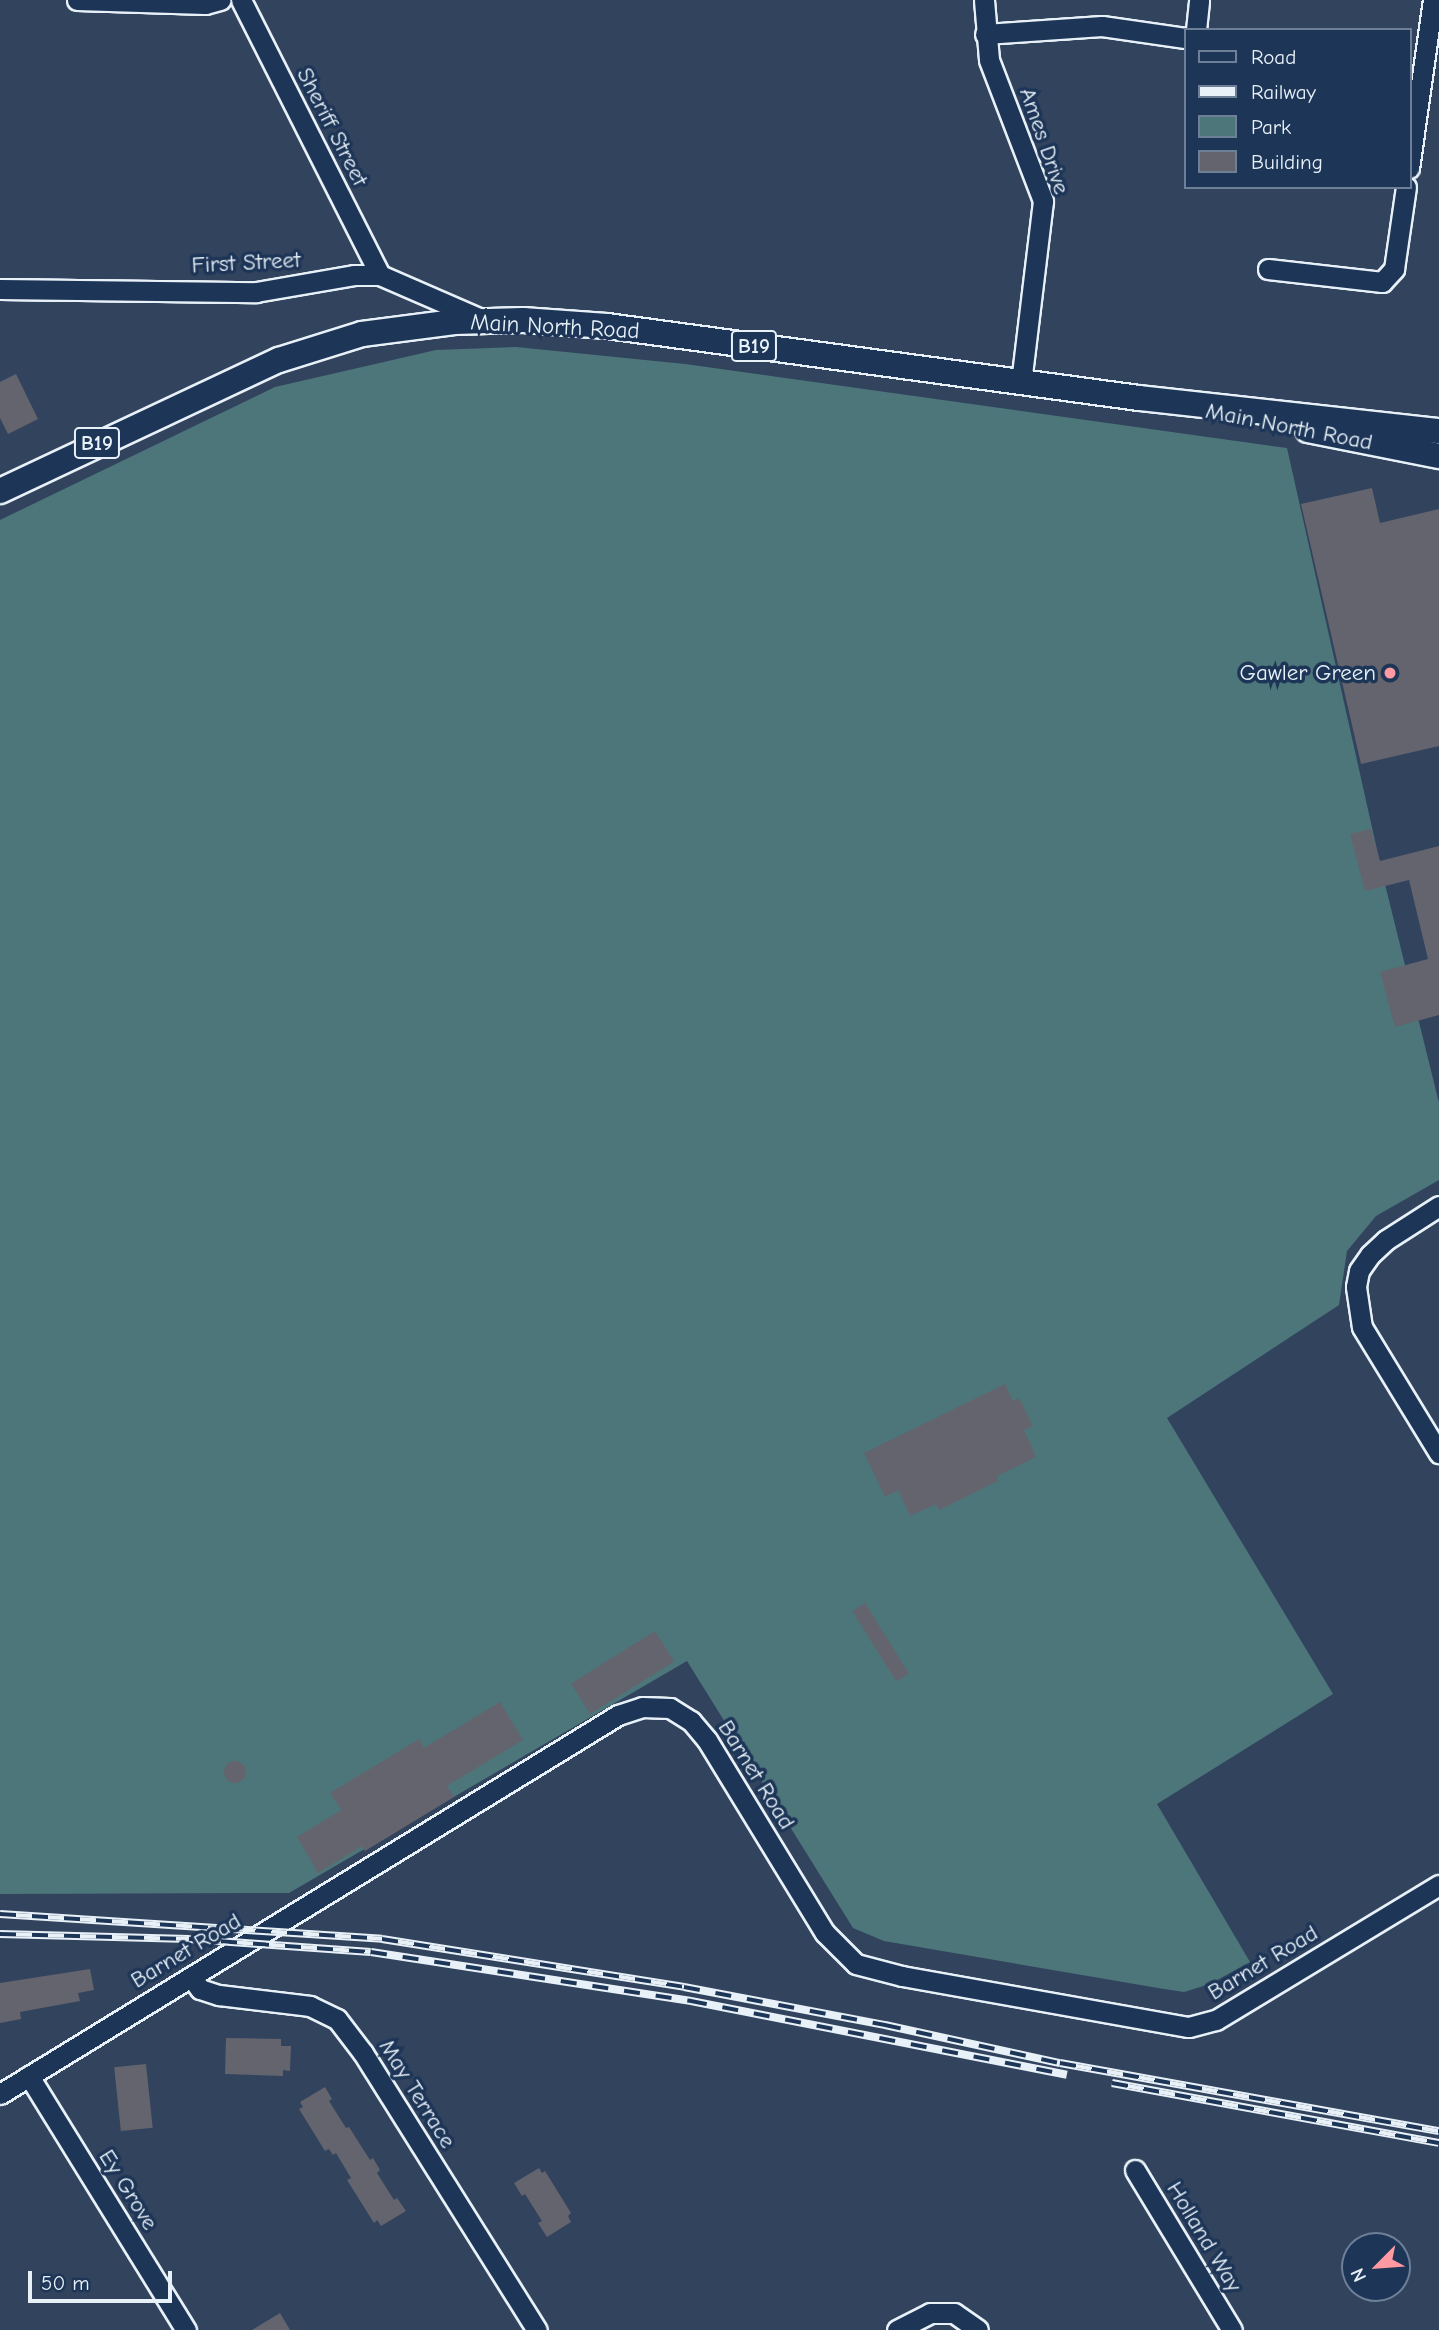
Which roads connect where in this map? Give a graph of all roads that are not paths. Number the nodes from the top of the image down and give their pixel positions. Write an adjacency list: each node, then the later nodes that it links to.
1 (77, 0): 2 (street)
2 (220, 0)
3 (241, 0): 14 (street, Sheriff Street)
4 (984, 0): 8 (street, Ames Drive)
5 (1199, 0): 7 (street)
6 (1433, 0): 10 (street)
7 (1196, 28)
8 (985, 34): 9 (street); 17 (street, Ames Drive)
9 (1184, 38)
10 (1416, 72): 11 (street)
11 (1411, 141)
12 (1406, 189): 13 (street)
13 (1268, 269)
14 (380, 275): 15 (street, First Street); 16 (street, First Street)
15 (0, 289)
16 (485, 321): 17 (main road, Main North Road / B19); 21 (main road, Main North Road / B19)
17 (1021, 382): 18 (main road, Main North Road / B19)
18 (1139, 398): 19 (main road, Main North Road / B19); 20 (main road, Main North Road / B19)
19 (1439, 431)
20 (1439, 456)
21 (0, 491)
22 (1439, 1206): 23 (street)
23 (1439, 1454)
24 (1439, 1885): 25 (street, Barnet Road)
25 (191, 1977): 26 (street, Barnet Road); 30 (street, May Terrace)
26 (29, 2076): 27 (street, Barnet Road); 29 (street, Ey Grove)
27 (0, 2094)
28 (1135, 2170): 33 (street, Holland Way)
29 (186, 2330)
30 (537, 2330)
31 (897, 2330): 32 (street)
32 (978, 2330)
33 (1231, 2330)

